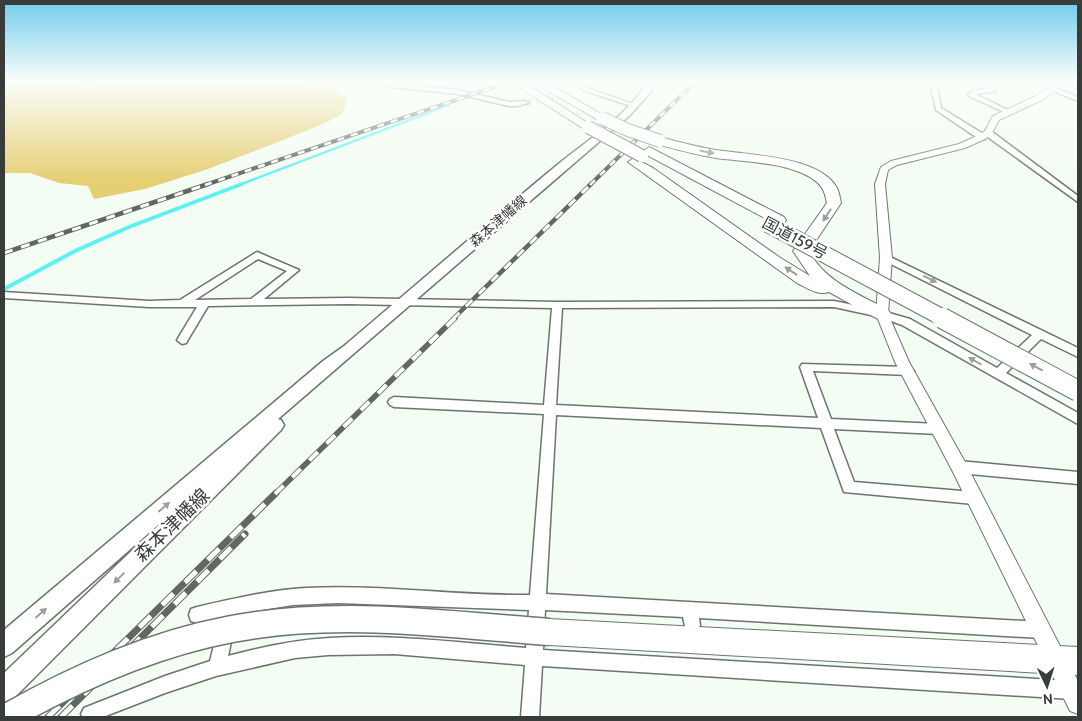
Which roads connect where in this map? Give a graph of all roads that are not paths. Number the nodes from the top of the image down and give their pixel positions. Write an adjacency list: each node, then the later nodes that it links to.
1 (566, 115): 6 (highway)
2 (579, 115): 6 (highway, 国道159号)
3 (623, 115): 14 (main road, 森本津幡線)
4 (946, 115): 7 (street)
5 (1003, 115): 7 (street)
6 (592, 124): 8 (highway); 8 (highway, 国道159号)
7 (985, 135): 9 (street); 11 (street)
8 (646, 152): 10 (highway, 国道159号); 18 (highway, one-way to 8); 18 (highway, one-way to 18)
9 (1078, 200)
10 (773, 222): 25 (highway, 国道159号); 26 (highway, 国道159号, one-way to 10, bridge)
11 (886, 258): 18 (street); 19 (street, one-way to 19)
12 (4, 295): 15 (street)
13 (253, 303): 14 (street); 15 (street); 16 (street)
14 (403, 303): 17 (street); 22 (main road, 森本津幡線)
15 (182, 304): 16 (street)
16 (204, 304): 20 (street)
17 (558, 305): 18 (street); 28 (street)
18 (882, 314): 23 (street); 24 (street, one-way to 18)
19 (1040, 334): 21 (street); 24 (street)
20 (182, 340)
21 (1078, 353)
22 (339, 358): 40 (main road, 森本津幡線, one-way to 22); 44 (main road, 森本津幡線, one-way to 44)
23 (908, 371): 30 (street); 31 (street)
24 (998, 374): 29 (street)
25 (1078, 376)
26 (1078, 391)
27 (394, 402): 28 (street)
28 (550, 410): 30 (street); 35 (street)
29 (1078, 419)
30 (826, 424): 31 (street); 34 (street)
31 (938, 429): 32 (street)
32 (959, 467): 33 (street); 34 (street)
33 (1078, 478)
34 (974, 498): 38 (street)
35 (538, 603): 36 (street); 38 (street); 41 (street)
36 (231, 607): 37 (street); 43 (street)
37 (197, 615)
38 (1041, 630): 42 (street)
39 (549, 632): 42 (highway); 47 (highway, bridge)
40 (4, 645)
41 (534, 658): 43 (street); 45 (street); 48 (street)
42 (1067, 661): 45 (street)
43 (217, 667): 46 (street)
44 (4, 690)
45 (1075, 697)
46 (90, 714)
47 (7, 717)
48 (530, 717)

